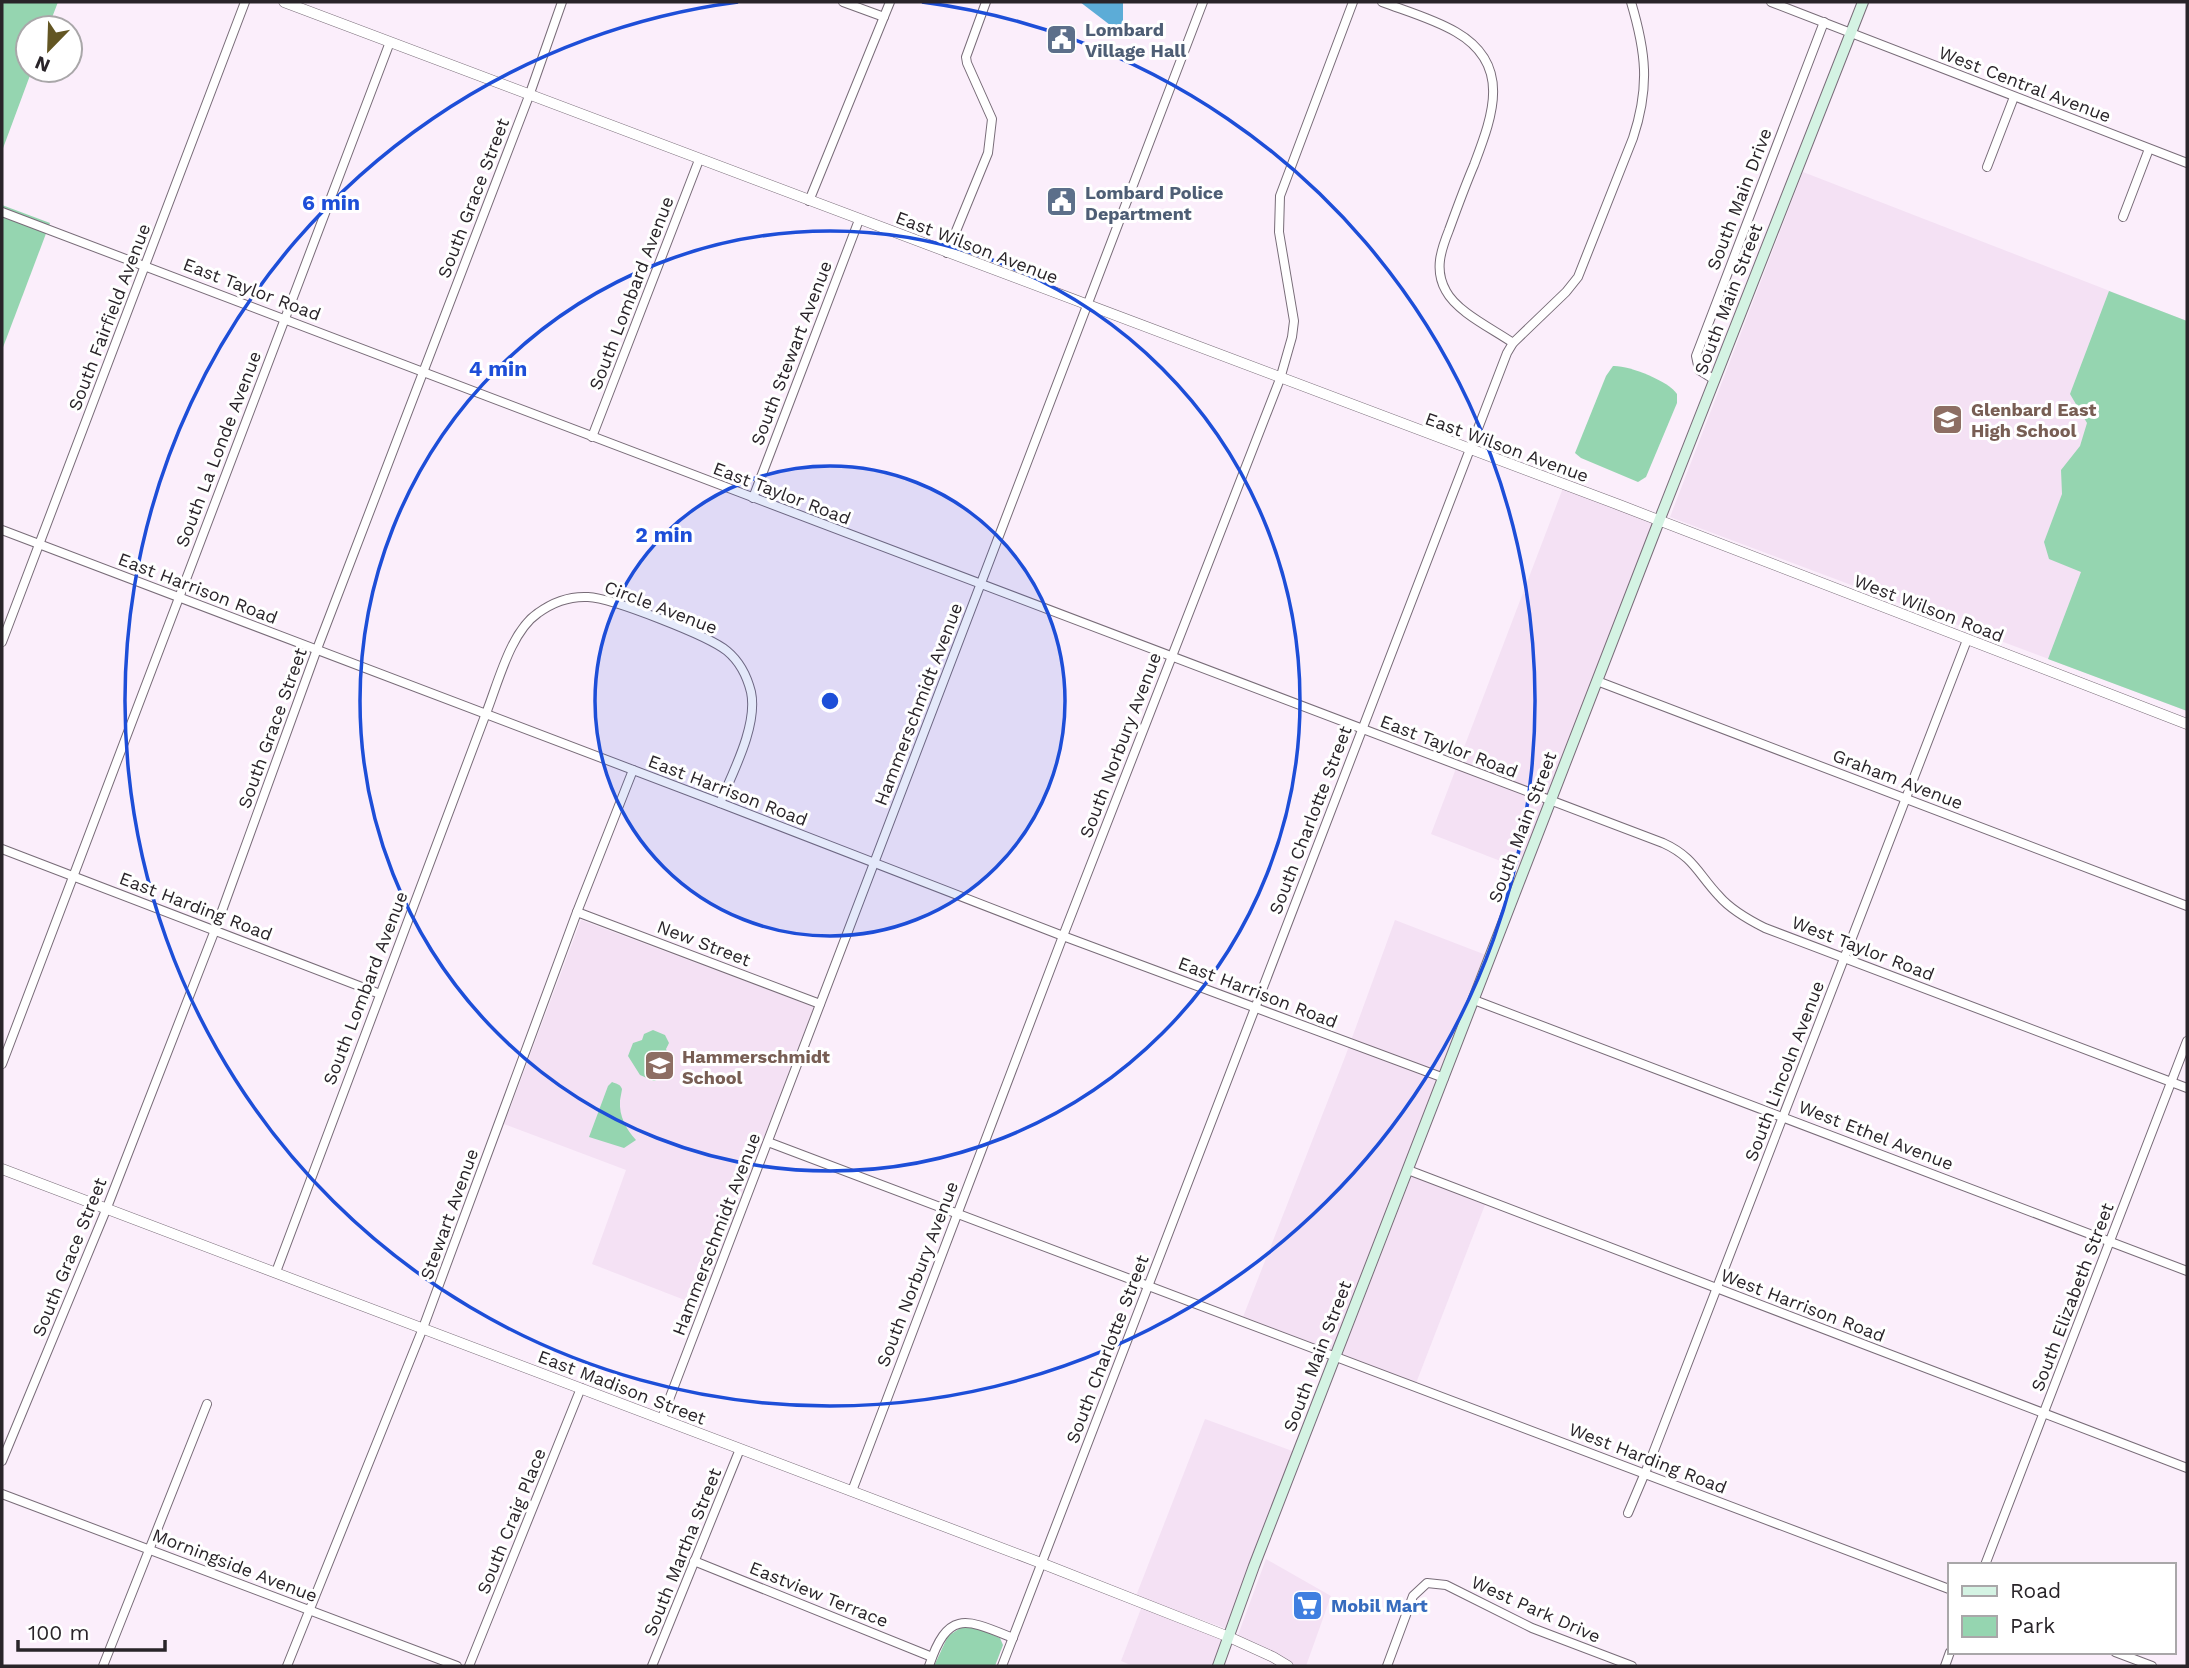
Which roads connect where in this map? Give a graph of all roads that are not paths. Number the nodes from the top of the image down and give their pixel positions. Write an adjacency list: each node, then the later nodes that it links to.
1 (245, 2): 28 (street, South Fairfield Avenue)
2 (284, 2): 16 (street, East Wilson Avenue)
3 (562, 2): 17 (street, South Grace Street)
4 (844, 2): 13 (street)
5 (890, 2): 13 (street)
6 (986, 2): 27 (street)
7 (1203, 2): 29 (street, Hammerschmidt Avenue)
8 (1353, 2): 33 (street, South Norbury Avenue)
9 (1382, 2): 31 (street)
10 (1631, 2): 31 (street, South Charlotte Street)
11 (1771, 2): 14 (street, West Central Avenue)
12 (1863, 2): 15 (main road, South Main Street)
13 (884, 17): 23 (street)
14 (1824, 22): 15 (street, West Central Avenue); 34 (street, South Main Drive)
15 (1851, 34): 18 (street, West Central Avenue); 34 (main road, South Main Street)
16 (390, 42): 17 (street, East Wilson Avenue); 30 (street, South La Londe Avenue)
17 (529, 96): 20 (street, East Wilson Avenue); 32 (street, South Grace Street)
18 (2014, 97): 19 (street, West Central Avenue); 22 (street)
19 (2149, 149): 21 (street, West Central Avenue); 25 (street)
20 (699, 160): 23 (street, East Wilson Avenue); 35 (street, South Lombard Avenue)
21 (2187, 163)
22 (1987, 167)
23 (808, 201): 26 (street, East Wilson Avenue)
24 (2, 212): 28 (street, East Taylor Road)
25 (2123, 217)
26 (859, 220): 27 (street, East Wilson Avenue); 37 (street, South Stewart Avenue)
27 (947, 253): 29 (street, East Wilson Avenue)
28 (145, 266): 30 (street, East Taylor Road); 40 (street, South Fairfield Avenue)
29 (1088, 305): 33 (street, East Wilson Avenue); 41 (street, Hammerschmidt Avenue)
30 (285, 318): 32 (street, East Taylor Road); 42 (street, South La Londe Avenue)
31 (1513, 343): 36 (street, South Charlotte Street)
32 (424, 370): 35 (street, East Taylor Road); 45 (street, South Grace Street)
33 (1280, 379): 36 (street, East Wilson Avenue); 46 (street, South Norbury Avenue)
34 (1715, 380): 38 (main road, South Main Street)
35 (592, 438): 37 (street, East Taylor Road)
36 (1470, 450): 38 (street, East Wilson Avenue); 50 (street, South Charlotte Street)
37 (753, 498): 41 (street, East Taylor Road)
38 (1659, 521): 43 (street, West Wilson Road); 47 (main road, South Main Street)
39 (2, 530): 40 (street, East Harrison Road)
40 (39, 545): 42 (street, East Harrison Road); 44 (street, South Fairfield Avenue)
41 (980, 585): 46 (street, East Taylor Road); 56 (street, Hammerschmidt Avenue)
42 (178, 597): 45 (street, East Harrison Road); 57 (street, South La Londe Avenue)
43 (1967, 640): 49 (street, West Wilson Road); 52 (street, South Lincoln Avenue)
44 (2, 642)
45 (317, 649): 48 (street, East Harrison Road); 60 (street, South Grace Street)
46 (1171, 658): 50 (street, East Taylor Road); 61 (street, South Norbury Avenue)
47 (1597, 681): 52 (street, Graham Avenue); 53 (main road, South Main Street)
48 (485, 716): 51 (street, East Harrison Road); 54 (street, Circle Avenue); 63 (street, South Lombard Avenue)
49 (2187, 724)
50 (1362, 729): 53 (street, East Taylor Road); 66 (street, South Charlotte Street)
51 (633, 771): 54 (street, East Harrison Road); 59 (street, Stewart Avenue)
52 (1906, 799): 58 (street, Graham Avenue); 62 (street, South Lincoln Avenue)
53 (1551, 802): 62 (street, West Taylor Road); 64 (main road, South Main Street)
54 (720, 803): 56 (street, East Harrison Road)
55 (2, 849): 57 (street, East Harding Road)
56 (874, 863): 61 (street, East Harrison Road); 65 (street, Hammerschmidt Avenue)
57 (72, 876): 60 (street, East Harding Road); 68 (street, South La Londe Avenue)
58 (2187, 906)
59 (578, 912): 65 (street, New Street); 83 (street, Stewart Avenue)
60 (215, 930): 63 (street, East Harding Road); 76 (street, South Grace Street)
61 (1063, 936): 66 (street, East Harrison Road); 77 (street, South Norbury Avenue)
62 (1844, 958): 70 (street, West Taylor Road); 72 (street, South Lincoln Avenue)
63 (380, 994): 80 (street, South Lombard Avenue)
64 (1474, 1000): 69 (main road, South Main Street); 72 (street, West Ethel Avenue)
65 (820, 1004): 73 (street, Hammerschmidt Avenue)
66 (1254, 1007): 69 (street, East Harrison Road); 81 (street, South Charlotte Street)
67 (2187, 1041): 70 (street, South Elizabeth Street)
68 (2, 1063)
69 (1444, 1078): 75 (main road, South Main Street)
70 (2171, 1082): 71 (street, West Taylor Road); 78 (street, South Elizabeth Street)
71 (2187, 1088)
72 (1783, 1116): 78 (street, West Ethel Avenue); 82 (street, South Lincoln Avenue)
73 (768, 1142): 77 (street); 88 (street, Hammerschmidt Avenue)
74 (2, 1169): 76 (street, East Madison Street)
75 (1408, 1170): 82 (street, West Harrison Road); 84 (main road, South Main Street)
76 (106, 1210): 80 (street, East Madison Street); 90 (street, South Grace Street)
77 (957, 1213): 81 (street); 93 (street, South Norbury Avenue)
78 (2110, 1241): 79 (street, West Ethel Avenue); 87 (street, South Elizabeth Street)
79 (2187, 1270)
80 (276, 1272): 83 (street, East Madison Street)
81 (1148, 1286): 84 (street); 98 (street, South Charlotte Street)
82 (1716, 1289): 87 (street, West Harrison Road); 92 (street, South Lincoln Avenue)
83 (423, 1328): 85 (street, East Madison Street); 101 (street, Stewart Avenue)
84 (1336, 1357): 92 (street, West Harding Road); 102 (main road, South Main Street)
85 (581, 1388): 88 (street, East Madison Street); 109 (street, South Craig Place)
86 (207, 1404): 96 (street)
87 (2045, 1414): 91 (street, West Harrison Road); 99 (street, South Elizabeth Street)
88 (662, 1418): 89 (street, East Madison Street)
89 (740, 1449): 93 (street, East Madison Street); 97 (street, South Martha Street)
90 (2, 1461)
91 (2187, 1468)
92 (1645, 1473): 95 (street, South Lincoln Avenue); 100 (street, West Harding Road)
93 (852, 1491): 98 (street, East Madison Street)
94 (2, 1494): 96 (street, Morningside Avenue)
95 (1628, 1513)
96 (150, 1549): 101 (street, Morningside Avenue); 106 (street)
97 (694, 1561): 105 (street, Eastview Terrace); 110 (street, South Martha Street)
98 (1041, 1563): 102 (street, East Madison Street); 103 (street, South Charlotte Street)
99 (1987, 1563)
100 (1948, 1589)
101 (310, 1610): 107 (street, Stewart Avenue); 108 (street, Morningside Avenue)
102 (1229, 1637): 113 (main road, South Main Street); 114 (street, East Madison Street)
103 (1013, 1638): 105 (street); 112 (street, South Charlotte Street)
104 (2120, 1654): 117 (street)
105 (932, 1657): 111 (street)
106 (103, 1666)
107 (287, 1666)
108 (457, 1666)
109 (469, 1666)
110 (652, 1666)
111 (929, 1666)
112 (1002, 1666)
113 (1218, 1666)
114 (1288, 1666)
115 (1387, 1666): 116 (street, West Park Drive)
116 (1632, 1666)
117 (2152, 1666)

